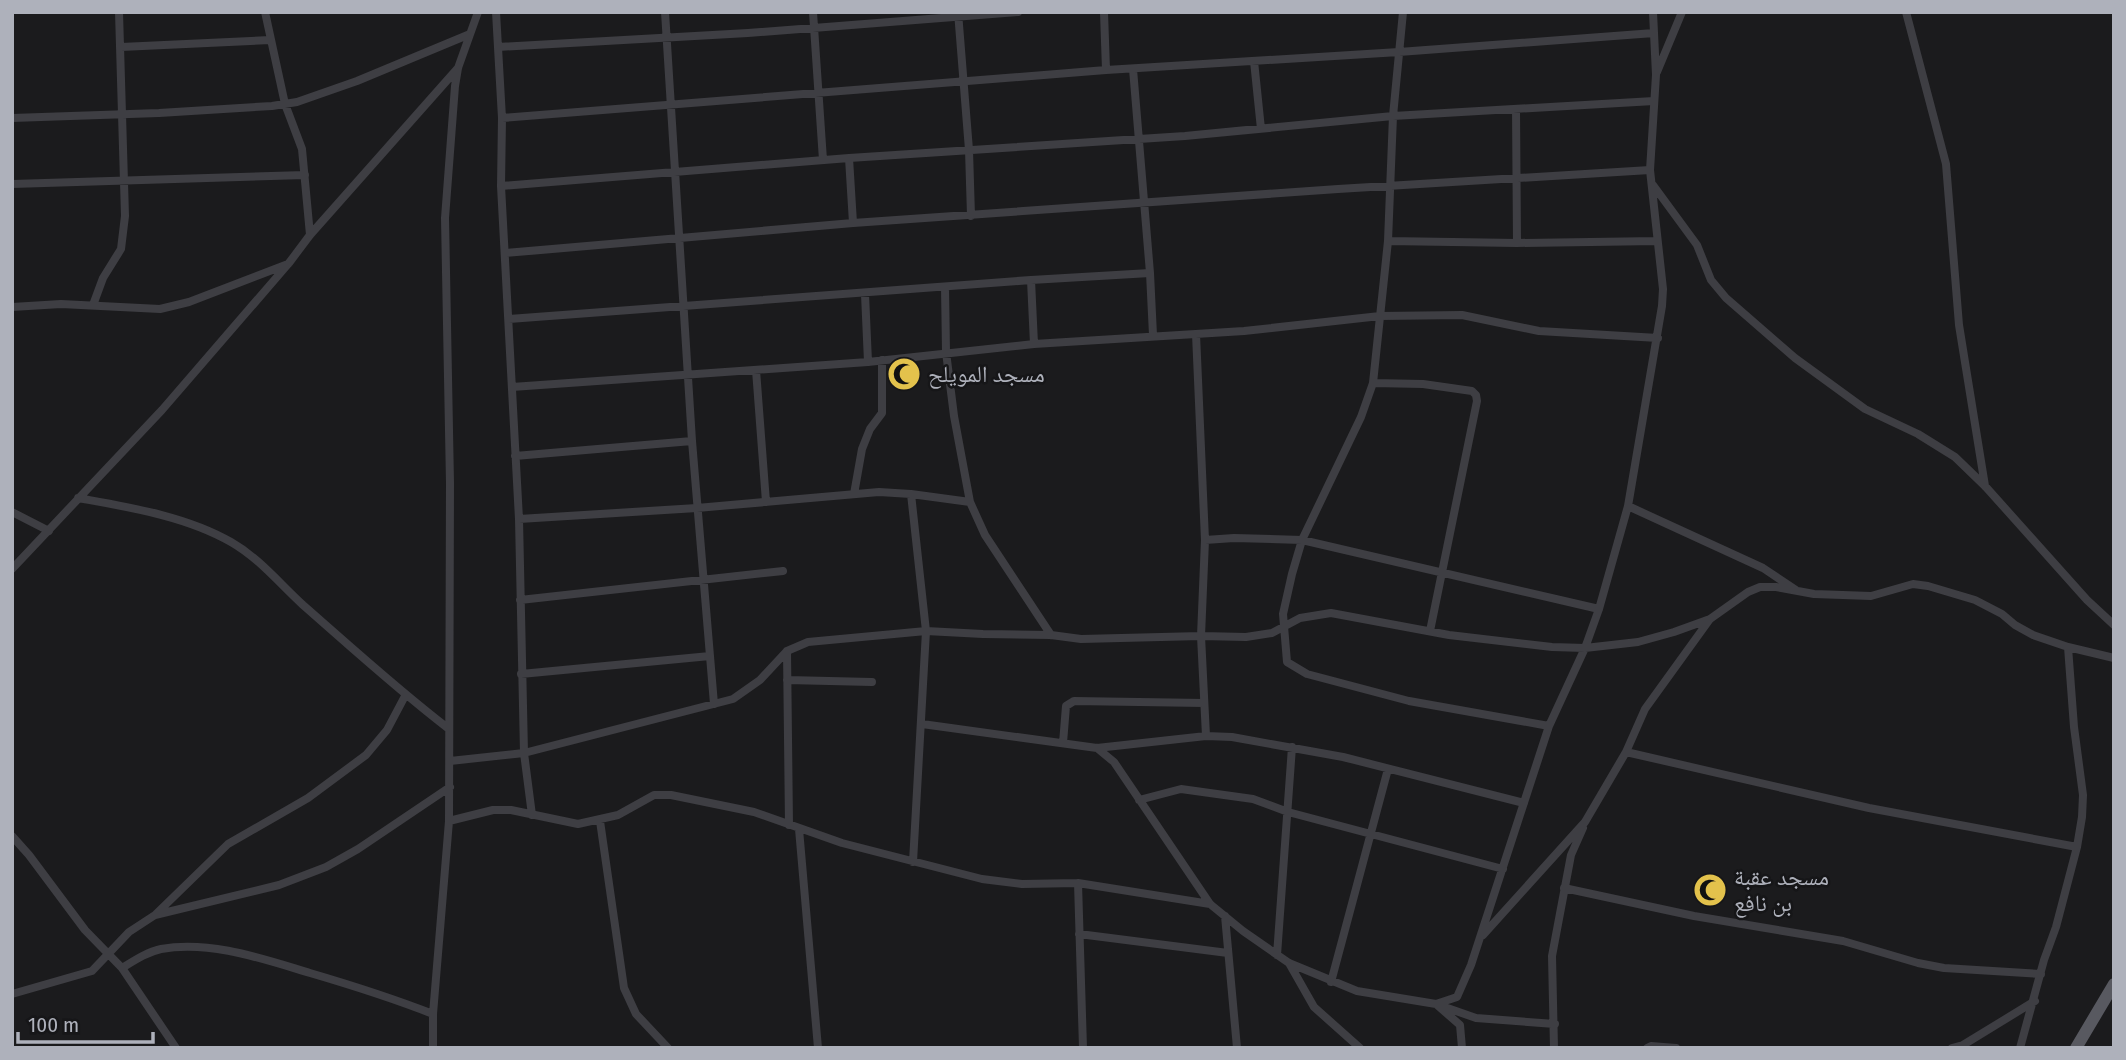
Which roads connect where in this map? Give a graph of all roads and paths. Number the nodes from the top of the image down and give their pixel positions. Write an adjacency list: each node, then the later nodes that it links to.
1 (119, 12): 19 (street)
2 (265, 12): 18 (street)
3 (478, 12): 16 (street)
4 (496, 12): 20 (street)
5 (665, 12): 17 (street)
6 (813, 12): 14 (street)
7 (1018, 12): 13 (street)
8 (1104, 12): 25 (street)
9 (1403, 12): 21 (street)
10 (1653, 12): 15 (street)
11 (1682, 12): 26 (street)
12 (1906, 12): 83 (street)
13 (958, 15): 14 (street); 27 (street)
14 (814, 26): 17 (street); 28 (street)
15 (1654, 33): 21 (street); 26 (street)
16 (470, 34): 23 (street); 30 (street)
17 (668, 37): 20 (street); 31 (street)
18 (270, 40): 19 (street); 30 (street)
19 (121, 47): 33 (street)
20 (498, 47): 36 (street)
21 (1399, 52): 22 (street); 34 (street)
22 (1254, 61): 24 (street); 37 (street)
23 (458, 68): 54 (street); 123 (street)
24 (1133, 69): 25 (street); 38 (street)
25 (1106, 70): 27 (street)
26 (1656, 75): 29 (street)
27 (963, 83): 28 (street); 39 (street)
28 (818, 92): 31 (street); 41 (street)
29 (1654, 101): 32 (street); 42 (street)
30 (285, 104): 33 (street); 44 (street)
31 (672, 106): 36 (street); 43 (street)
32 (1516, 109): 34 (street); 45 (street)
33 (123, 115): 35 (street); 46 (street)
34 (1393, 116): 37 (street); 49 (street)
35 (12, 118)
36 (502, 118): 50 (street)
37 (1261, 129): 38 (street)
38 (1138, 138): 39 (street); 51 (street)
39 (969, 150): 40 (street); 52 (street)
40 (849, 158): 41 (street); 53 (street)
41 (822, 160): 43 (street)
42 (1650, 170): 45 (street); 47 (street)
43 (676, 173): 50 (street); 55 (street)
44 (305, 175): 46 (street); 54 (street)
45 (1517, 178): 49 (street); 58 (street)
46 (124, 182): 48 (street); 65 (street)
47 (1651, 183): 57 (street); 83 (street)
48 (12, 184)
49 (1391, 186): 51 (street); 56 (street)
50 (501, 187): 59 (street)
51 (1143, 202): 52 (street); 61 (street)
52 (971, 216): 53 (street)
53 (853, 223): 55 (street)
54 (310, 235): 60 (street)
55 (680, 239): 59 (street); 66 (street)
56 (1388, 241): 58 (street); 68 (street)
57 (1657, 241): 58 (street); 72 (street)
58 (1517, 243)
59 (506, 253): 69 (street)
60 (289, 263): 65 (street); 86 (street)
61 (1150, 273): 62 (street); 71 (street)
62 (1031, 280): 63 (street); 73 (street)
63 (945, 287): 64 (street); 74 (street)
64 (865, 294): 66 (street); 76 (street)
65 (93, 305): 67 (street)
66 (684, 306): 69 (street); 78 (street)
67 (12, 307)
68 (1380, 316): 70 (street); 72 (street); 79 (street)
69 (509, 319): 80 (street)
70 (1196, 334): 71 (street); 94 (street)
71 (1153, 335): 73 (street)
72 (1658, 338): 89 (street)
73 (1034, 344): 74 (street)
74 (946, 352): 75 (street); 88 (street)
75 (882, 360): 76 (street); 84 (street)
76 (868, 362): 77 (street)
77 (756, 370): 78 (street); 87 (street)
78 (690, 375): 80 (street); 81 (street)
79 (1373, 383): 95 (street); 98 (street)
80 (512, 387): 82 (street)
81 (692, 441): 82 (street); 90 (street)
82 (515, 456): 92 (street)
83 (1985, 486): 104 (street)
84 (854, 494): 85 (street); 87 (street)
85 (911, 494): 88 (street); 106 (street)
86 (78, 498): 93 (street); 118 (street)
87 (766, 502): 90 (street)
88 (970, 502): 108 (street)
89 (1628, 506): 100 (street); 102 (street)
90 (697, 508): 92 (street); 99 (street)
91 (12, 512): 93 (street)
92 (519, 519): 101 (street)
93 (49, 531): 96 (street)
94 (1205, 540): 95 (street); 109 (street)
95 (1303, 540): 98 (street); 105 (street)
96 (12, 569)
97 (783, 571): 99 (street)
98 (1442, 572): 102 (street); 107 (street)
99 (705, 581): 101 (street); 113 (street)
100 (1799, 592): 103 (street); 110 (street)
101 (520, 600): 115 (street)
102 (1599, 609): 111 (street)
103 (1710, 619): 111 (street); 129 (street)
104 (2114, 625)
105 (1283, 627): 107 (street); 109 (street); 122 (street)
106 (926, 631): 108 (street); 112 (street); 121 (street)
107 (1430, 631): 111 (street)
108 (1051, 635): 109 (street)
109 (1201, 636): 119 (street)
110 (2068, 647): 114 (street); 144 (street)
111 (1586, 648): 122 (street)
112 (787, 651): 116 (street); 120 (street)
113 (710, 656): 115 (street); 120 (street)
114 (2114, 659)
115 (521, 674): 128 (street)
116 (787, 680): 117 (street); 140 (street)
117 (872, 682)
118 (405, 696): 123 (street); 150 (street)
119 (1204, 703): 124 (street); 125 (street)
120 (714, 704): 128 (street)
121 (922, 724): 125 (street); 145 (street)
122 (1549, 726): 134 (street)
123 (449, 729): 130 (street)
124 (1206, 736): 126 (street); 127 (street)
125 (1063, 743): 127 (street)
126 (1292, 747): 131 (street); 135 (street)
127 (1097, 748): 133 (street)
128 (524, 752): 130 (street); 136 (street)
129 (1626, 752): 139 (street); 144 (street)
130 (450, 761): 132 (street)
131 (1388, 769): 134 (street); 142 (street)
132 (450, 786): 137 (street); 150 (street)
133 (1139, 800): 135 (street); 149 (street)
134 (1524, 803): 146 (street)
135 (1288, 812): 142 (street); 156 (street)
136 (532, 815): 137 (street); 138 (street)
137 (449, 821): 165 (street)
138 (600, 821): 140 (street); 169 (street)
139 (1585, 822): 148 (street); 153 (street)
140 (789, 825): 141 (street)
141 (799, 829): 145 (street); 170 (street)
142 (1371, 834): 146 (street); 160 (street)
143 (12, 836): 155 (street)
144 (2077, 847): 159 (street)
145 (913, 862): 147 (street)
146 (1503, 869): 153 (street)
147 (1078, 883): 149 (street); 152 (street)
148 (1564, 888): 159 (street); 166 (street)
149 (1210, 904): 151 (street)
150 (155, 915): 155 (street)
151 (1225, 916): 154 (street); 156 (street)
152 (1079, 934): 154 (street); 171 (street)
153 (1480, 937): 164 (street)
154 (1228, 953): 172 (street)
155 (108, 954): 158 (street); 162 (street)
156 (1277, 955): 157 (street)
157 (1289, 963): 160 (street); 173 (street)
158 (122, 968): 165 (street); 167 (street)
159 (2040, 974): 163 (street)
160 (1331, 982): 164 (street)
161 (2114, 984): 180 (main road)
162 (12, 994)
163 (2035, 1001): 178 (street); 179 (street)
164 (1436, 1004): 166 (street); 174 (street)
165 (433, 1014): 168 (street)
166 (1555, 1024): 175 (street)
167 (176, 1048)
168 (433, 1048)
169 (668, 1048)
170 (818, 1048)
171 (1083, 1048)
172 (1237, 1048)
173 (1360, 1048)
174 (1462, 1048)
175 (1554, 1048)
176 (1647, 1048): 177 (street)
177 (1676, 1048)
178 (1952, 1048)
179 (2020, 1048)
180 (2076, 1048)

